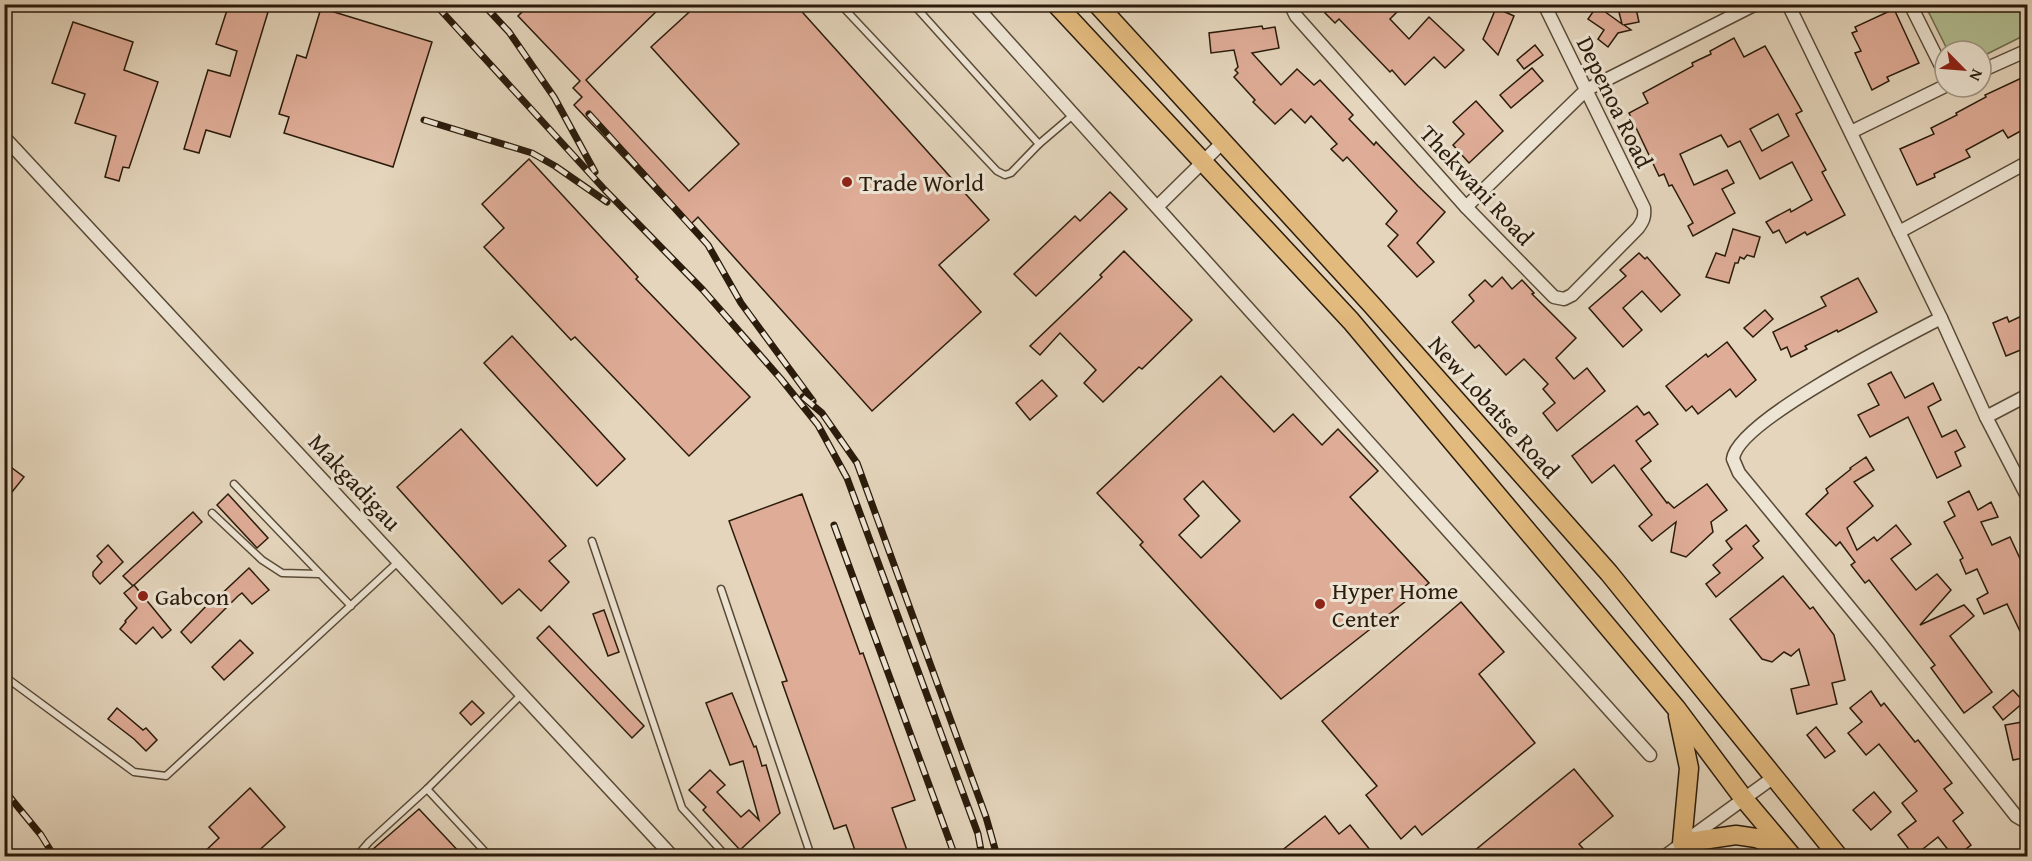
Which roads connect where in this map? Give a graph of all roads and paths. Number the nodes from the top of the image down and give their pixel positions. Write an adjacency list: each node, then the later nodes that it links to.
1 (840, 4): 20 (lane)
2 (913, 4): 20 (lane)
3 (974, 4): 16 (street)
4 (1056, 4): 21 (main road)
5 (1097, 4): 19 (main road, New Lobatse Road)
6 (1290, 4): 24 (street, Thekwani Road)
7 (1544, 4): 14 (street, Depenoa Road)
8 (1756, 4): 14 (street)
9 (1788, 4): 17 (street)
10 (1910, 4): 11 (street)
11 (1933, 50)
12 (2028, 50): 13 (street)
13 (1993, 65)
14 (1586, 90): 24 (street); 25 (street, Depenoa Road)
15 (1933, 92): 17 (street)
16 (1073, 115): 20 (lane); 23 (street)
17 (1851, 132): 26 (street)
18 (4, 137): 34 (street, Makgadigau)
19 (1223, 142): 21 (street); 42 (main road, New Lobatse Road)
20 (1039, 144)
21 (1203, 162): 23 (street); 40 (main road)
22 (2028, 162): 26 (street)
23 (1157, 207): 41 (street)
24 (1466, 207): 25 (street, Thekwani Road)
25 (1644, 219)
26 (1899, 232): 27 (street)
27 (1941, 318): 29 (street); 45 (street)
28 (2028, 395): 29 (street)
29 (1986, 417): 31 (street)
30 (234, 484): 35 (lane)
31 (2028, 498)
32 (212, 513): 35 (lane)
33 (592, 541): 51 (lane)
34 (399, 560): 37 (lane); 39 (street, Makgadigau)
35 (319, 573): 37 (lane)
36 (721, 589): 52 (lane)
37 (351, 606): 38 (lane)
38 (4, 676)
39 (522, 694): 43 (lane); 50 (street, Makgadigau)
40 (1676, 708): 44 (main road); 46 (main road)
41 (1650, 755)
42 (1774, 777): 44 (street); 54 (main road, New Lobatse Road)
43 (427, 789): 48 (lane); 49 (lane)
44 (1744, 799): 46 (street); 47 (main road)
45 (2028, 823)
46 (1682, 843): 47 (main road); 53 (street)
47 (1788, 852)
48 (357, 856)
49 (489, 856)
50 (672, 856)
51 (726, 856)
52 (811, 856)
53 (1665, 856)
54 (1838, 856)

